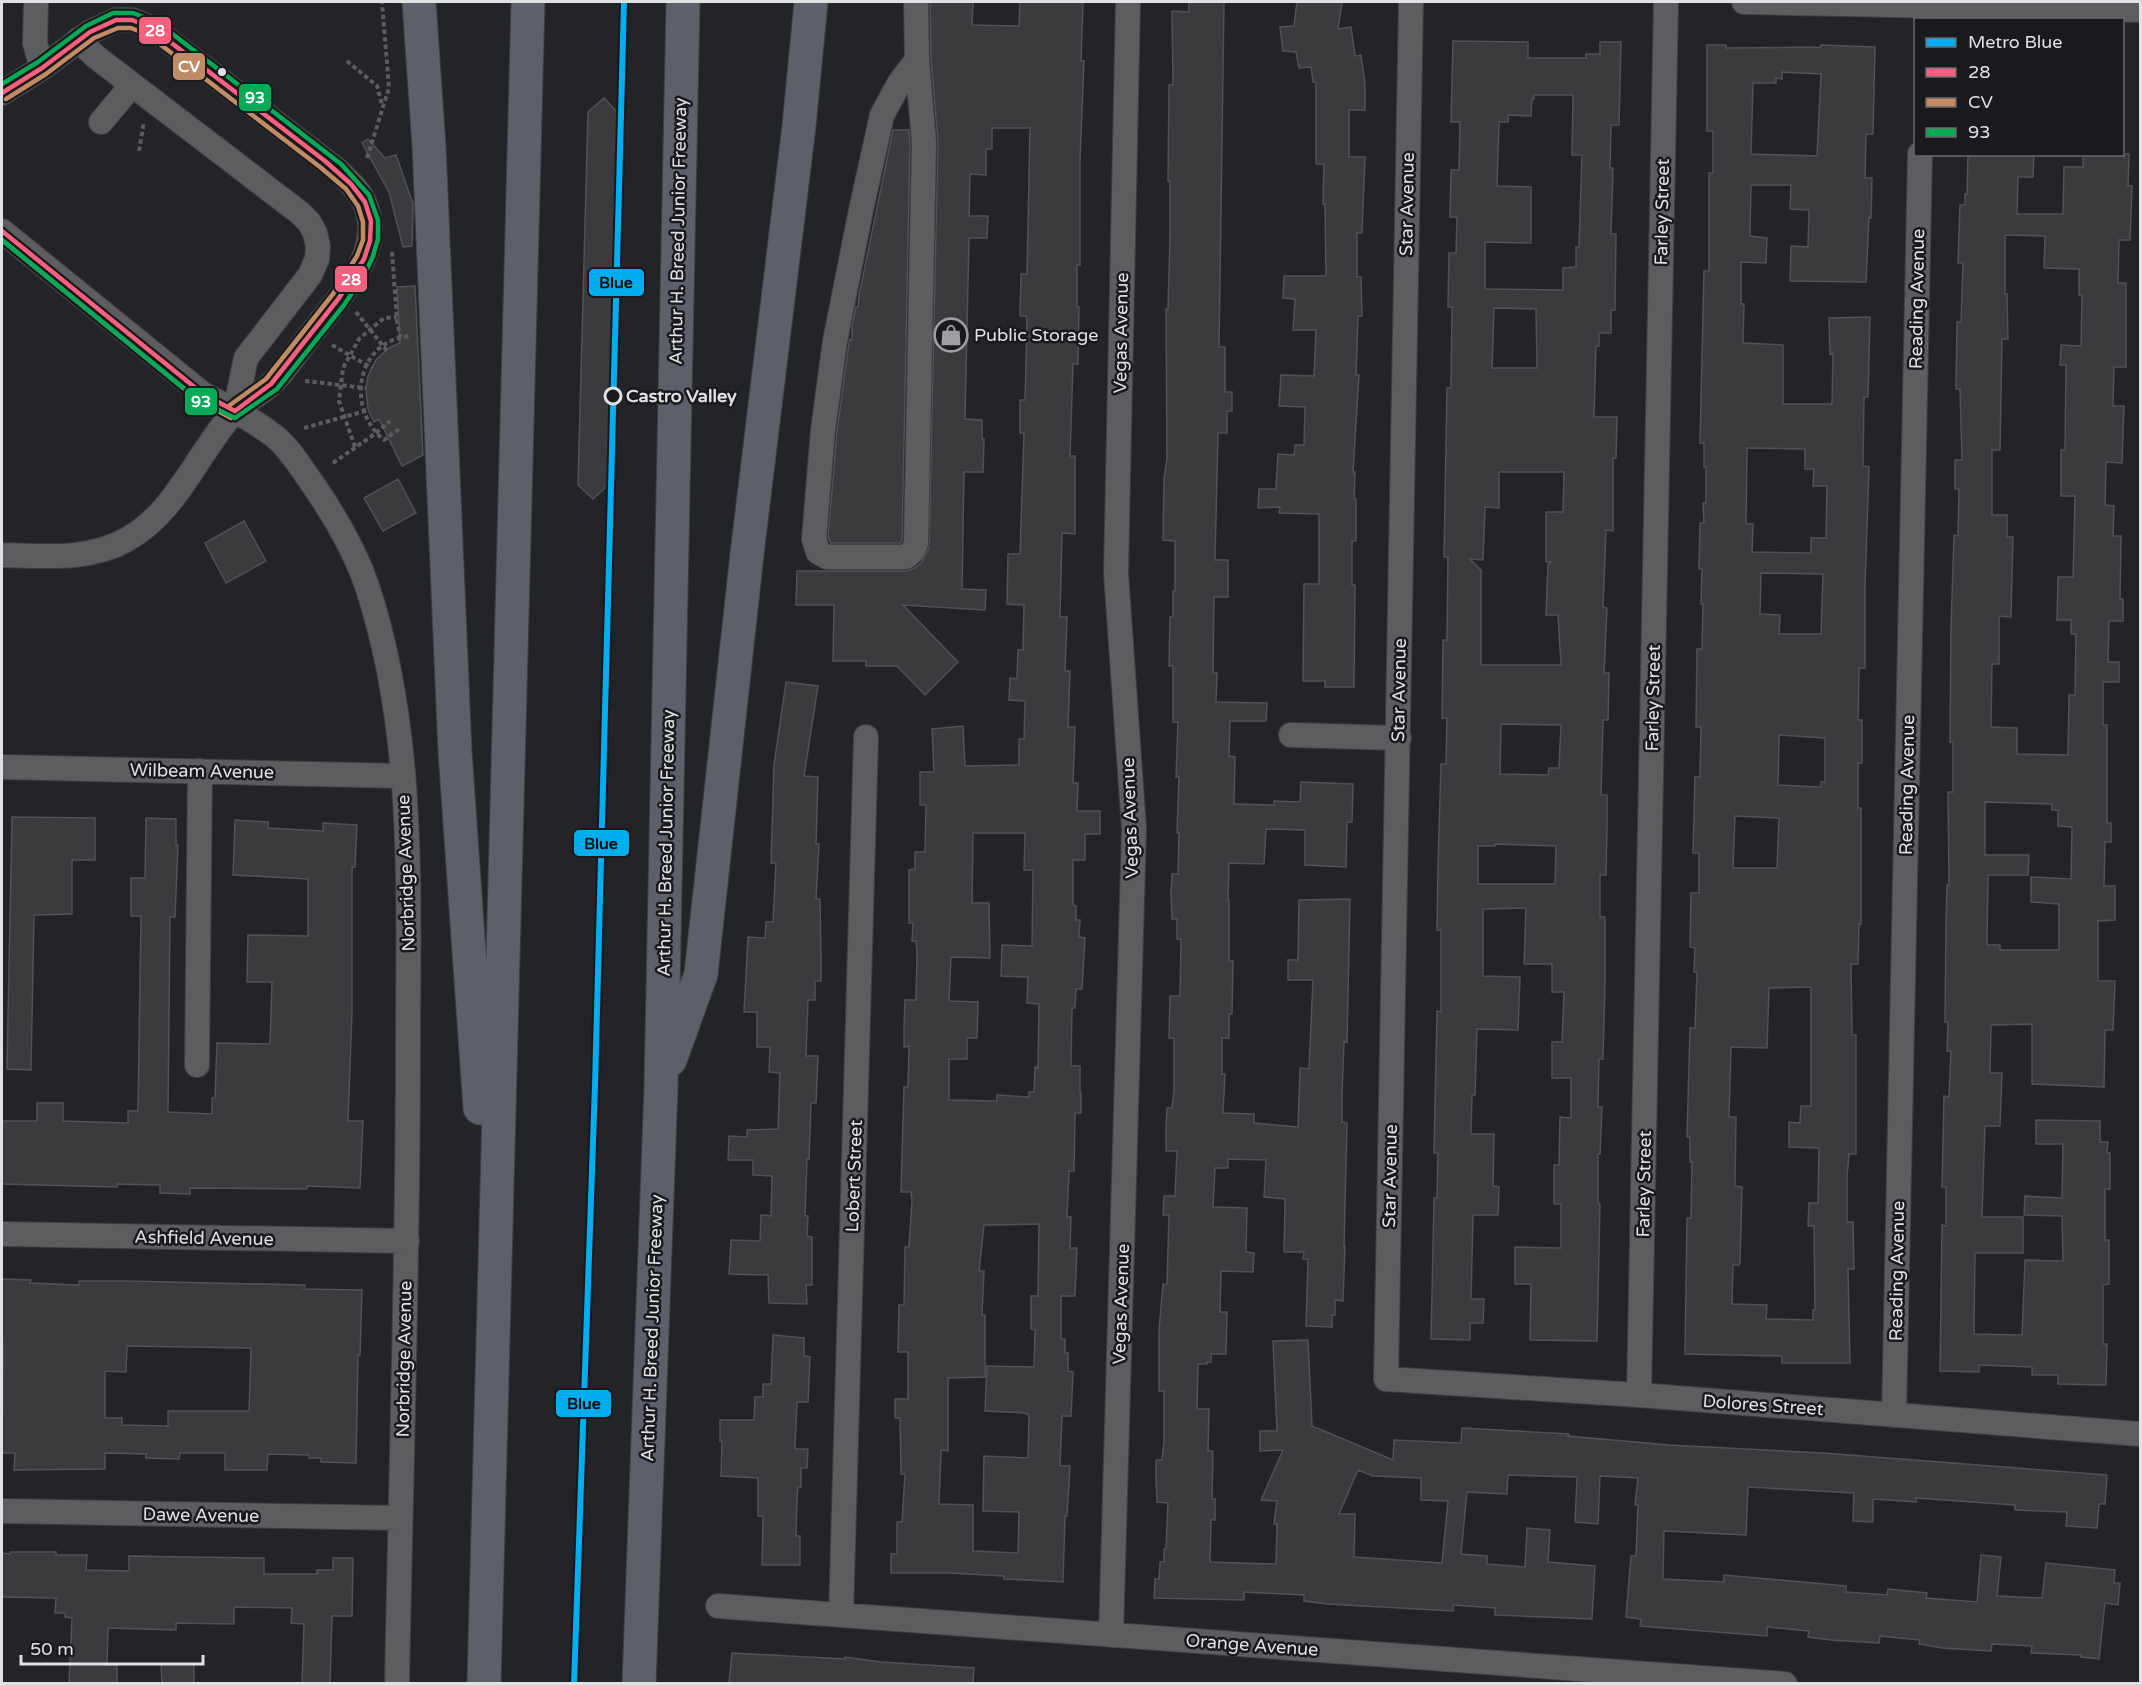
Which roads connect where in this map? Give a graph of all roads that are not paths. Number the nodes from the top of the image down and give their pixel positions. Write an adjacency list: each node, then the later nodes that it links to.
1 (36, 2): 15 (street)
2 (419, 2): 33 (highway)
3 (528, 2): 33 (highway)
4 (683, 2): 30 (highway, Arthur H. Breed Junior Freeway)
5 (812, 2): 30 (highway)
6 (916, 2): 14 (street)
7 (1128, 2): 42 (street, Vegas Avenue)
8 (1411, 2): 25 (street, Star Avenue)
9 (1666, 2): 35 (street, Farley Street)
10 (1744, 2): 12 (street)
11 (2140, 10): 12 (street)
12 (1923, 12)
13 (78, 40): 15 (street); 16 (street); 21 (street)
14 (917, 60): 14 (street)
15 (42, 68): 17 (street)
16 (132, 85): 18 (street); 21 (street)
17 (2, 93)
18 (101, 122)
19 (1920, 156): 36 (street, Reading Avenue)
20 (2, 231): 21 (street, Norbridge Avenue)
21 (235, 411): 22 (street); 28 (street, Norbridge Avenue)
22 (2, 555)
23 (1291, 735): 25 (street)
24 (866, 737): 41 (street, Lobert Street)
25 (1398, 738): 34 (street, Star Avenue)
26 (2, 767): 27 (street, Wilbeam Avenue)
27 (200, 771): 28 (street, Wilbeam Avenue); 29 (street)
28 (402, 776): 32 (street, Norbridge Avenue)
29 (197, 1065)
30 (661, 1087): 46 (highway, Arthur H. Breed Junior Freeway)
31 (2, 1234): 32 (street, Ashfield Avenue)
32 (407, 1241): 39 (street, Norbridge Avenue)
33 (493, 1304): 45 (highway)
34 (1386, 1379): 35 (street, Dolores Street)
35 (1639, 1395): 36 (street, Dolores Street)
36 (1894, 1415): 37 (street, Dolores Street)
37 (2140, 1434)
38 (2, 1511): 39 (street, Dawe Avenue)
39 (400, 1518): 44 (street, Norbridge Avenue)
40 (718, 1606): 41 (street, Orange Avenue)
41 (841, 1615): 42 (street, Orange Avenue)
42 (1111, 1635): 43 (street, Orange Avenue)
43 (1727, 1681): 47 (street, Orange Avenue)
44 (397, 1683)
45 (483, 1683)
46 (639, 1683)
47 (1785, 1683)

